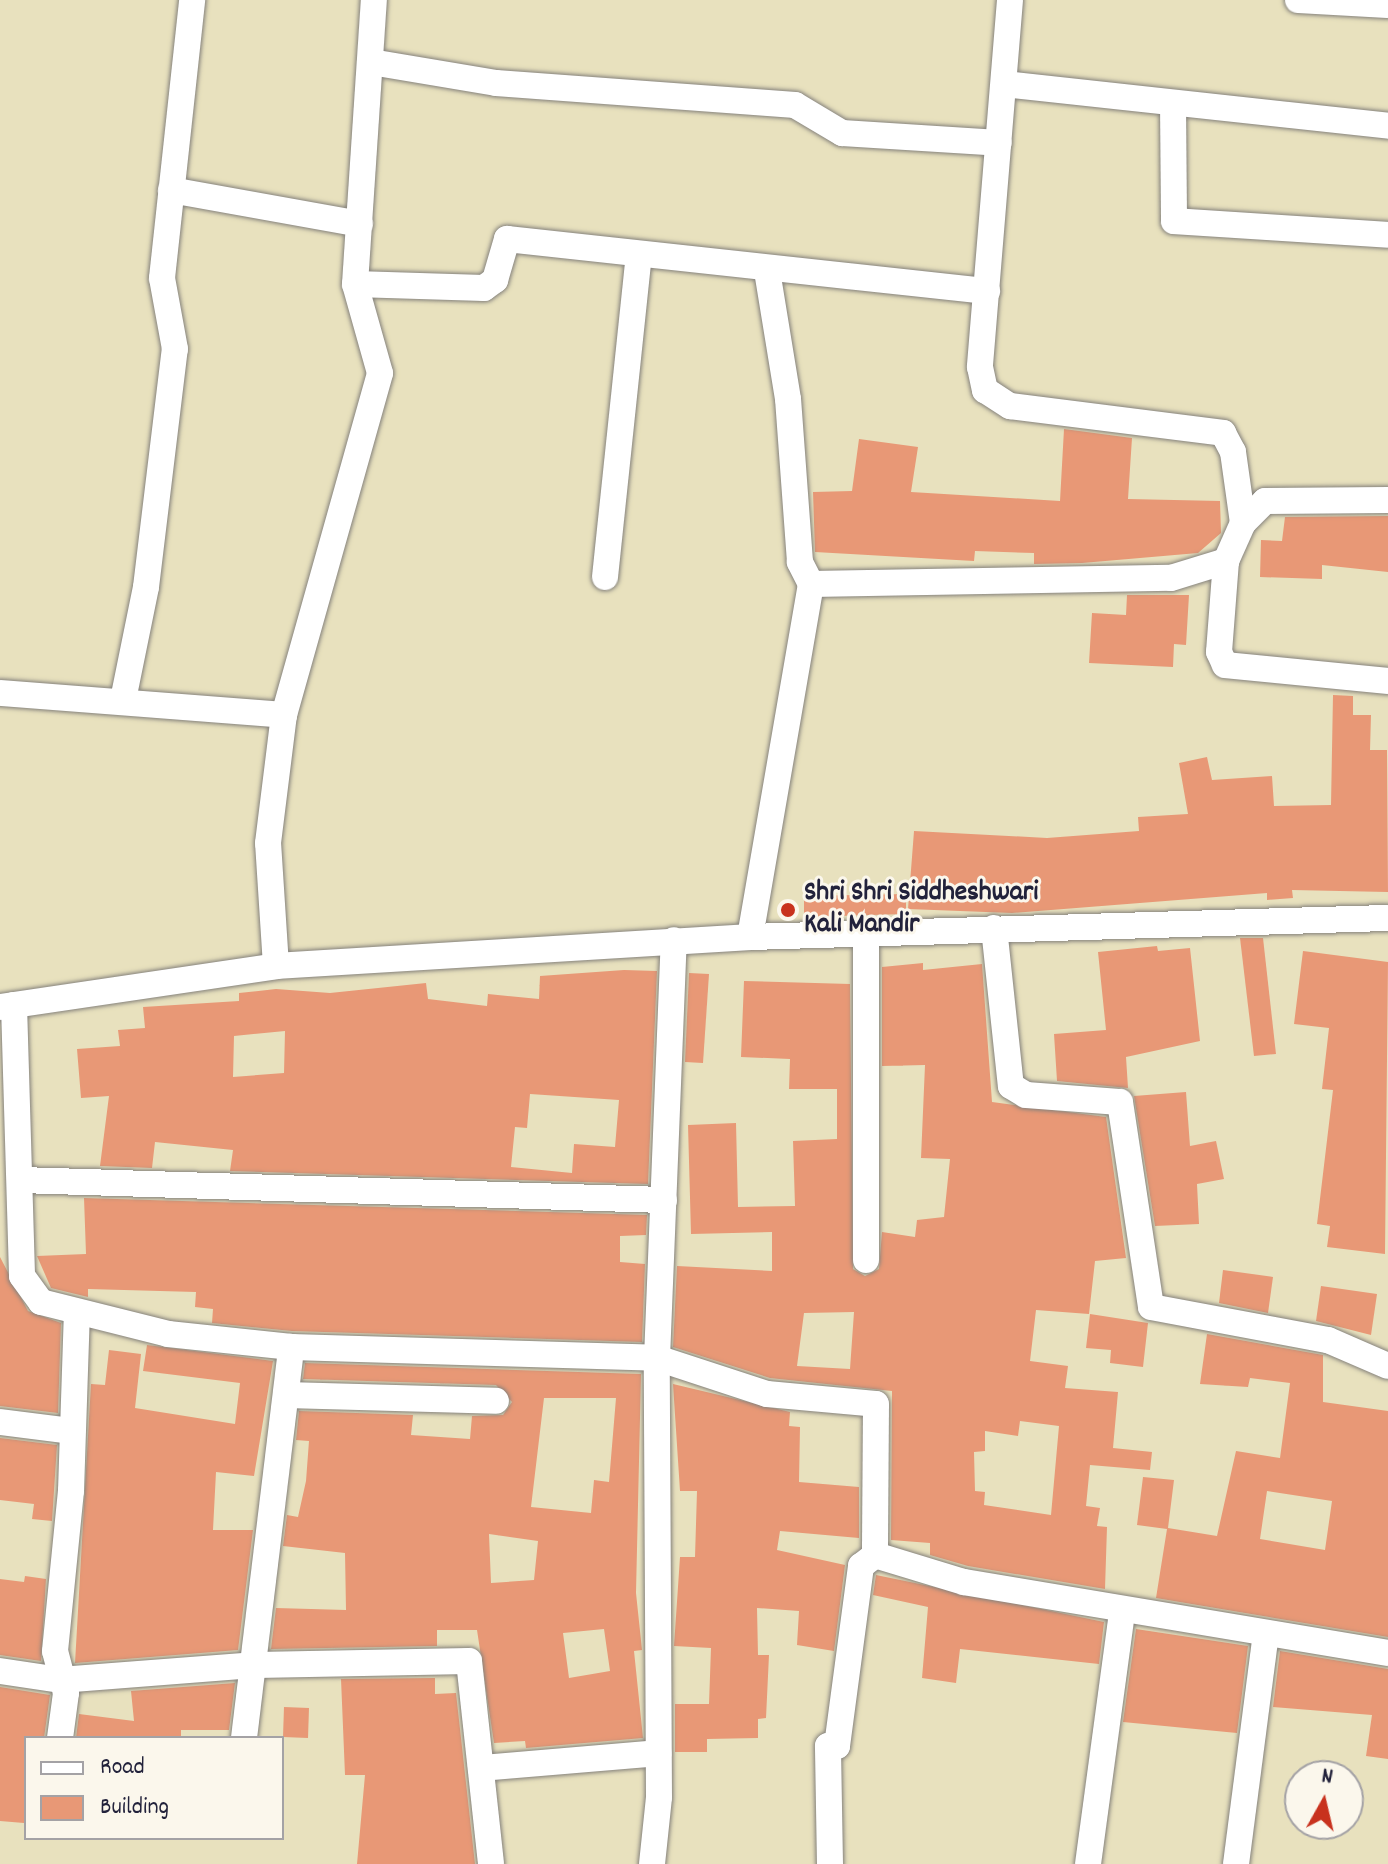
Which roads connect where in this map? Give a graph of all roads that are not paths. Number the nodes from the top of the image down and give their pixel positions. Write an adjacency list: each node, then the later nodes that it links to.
1 (192, 0): 11 (street)
2 (374, 0): 6 (street)
3 (1010, 0): 7 (street)
4 (1298, 0): 5 (street)
5 (1388, 5)
6 (371, 62): 10 (street); 12 (street)
7 (1004, 84): 8 (street); 10 (street)
8 (1173, 103): 9 (street); 13 (street)
9 (1388, 126)
10 (999, 143): 17 (street)
11 (171, 190): 12 (street); 25 (street)
12 (360, 224): 16 (street)
13 (1388, 235)
14 (639, 255): 15 (street); 16 (street); 21 (street)
15 (767, 271): 17 (street); 22 (street)
16 (355, 284): 26 (street)
17 (987, 291): 19 (street)
18 (1388, 500): 19 (street)
19 (1243, 523): 20 (street)
20 (1226, 561): 22 (street); 23 (street)
21 (605, 577)
22 (811, 584): 30 (street)
23 (1388, 681)
24 (0, 693): 25 (street)
25 (123, 700): 26 (street)
26 (284, 715): 32 (street)
27 (1388, 918): 28 (street)
28 (994, 928): 29 (street); 41 (street)
29 (866, 932): 30 (street); 37 (street)
30 (750, 937): 31 (street)
31 (674, 940): 32 (street); 35 (street)
32 (276, 966): 33 (street)
33 (7, 1006): 34 (street)
34 (20, 1180): 35 (street); 36 (street)
35 (664, 1200): 40 (street)
36 (10, 1230): 38 (street)
37 (866, 1260)
38 (77, 1313): 39 (street); 45 (street)
39 (291, 1347): 40 (street); 42 (street)
40 (657, 1358): 46 (street); 55 (street)
41 (1388, 1366)
42 (286, 1395): 43 (street); 50 (street)
43 (496, 1401)
44 (0, 1422): 45 (street)
45 (71, 1431): 52 (street)
46 (875, 1555): 47 (street); 59 (street)
47 (1122, 1611): 48 (street); 60 (street)
48 (1266, 1634): 49 (street); 61 (street)
49 (1388, 1653)
50 (256, 1665): 52 (street); 54 (street); 56 (street)
51 (0, 1671): 52 (street)
52 (60, 1680): 53 (street)
53 (60, 1736)
54 (244, 1736)
55 (658, 1753): 56 (street); 58 (street)
56 (481, 1768): 57 (street)
57 (491, 1864)
58 (652, 1864)
59 (830, 1864)
60 (1088, 1864)
61 (1236, 1864)

